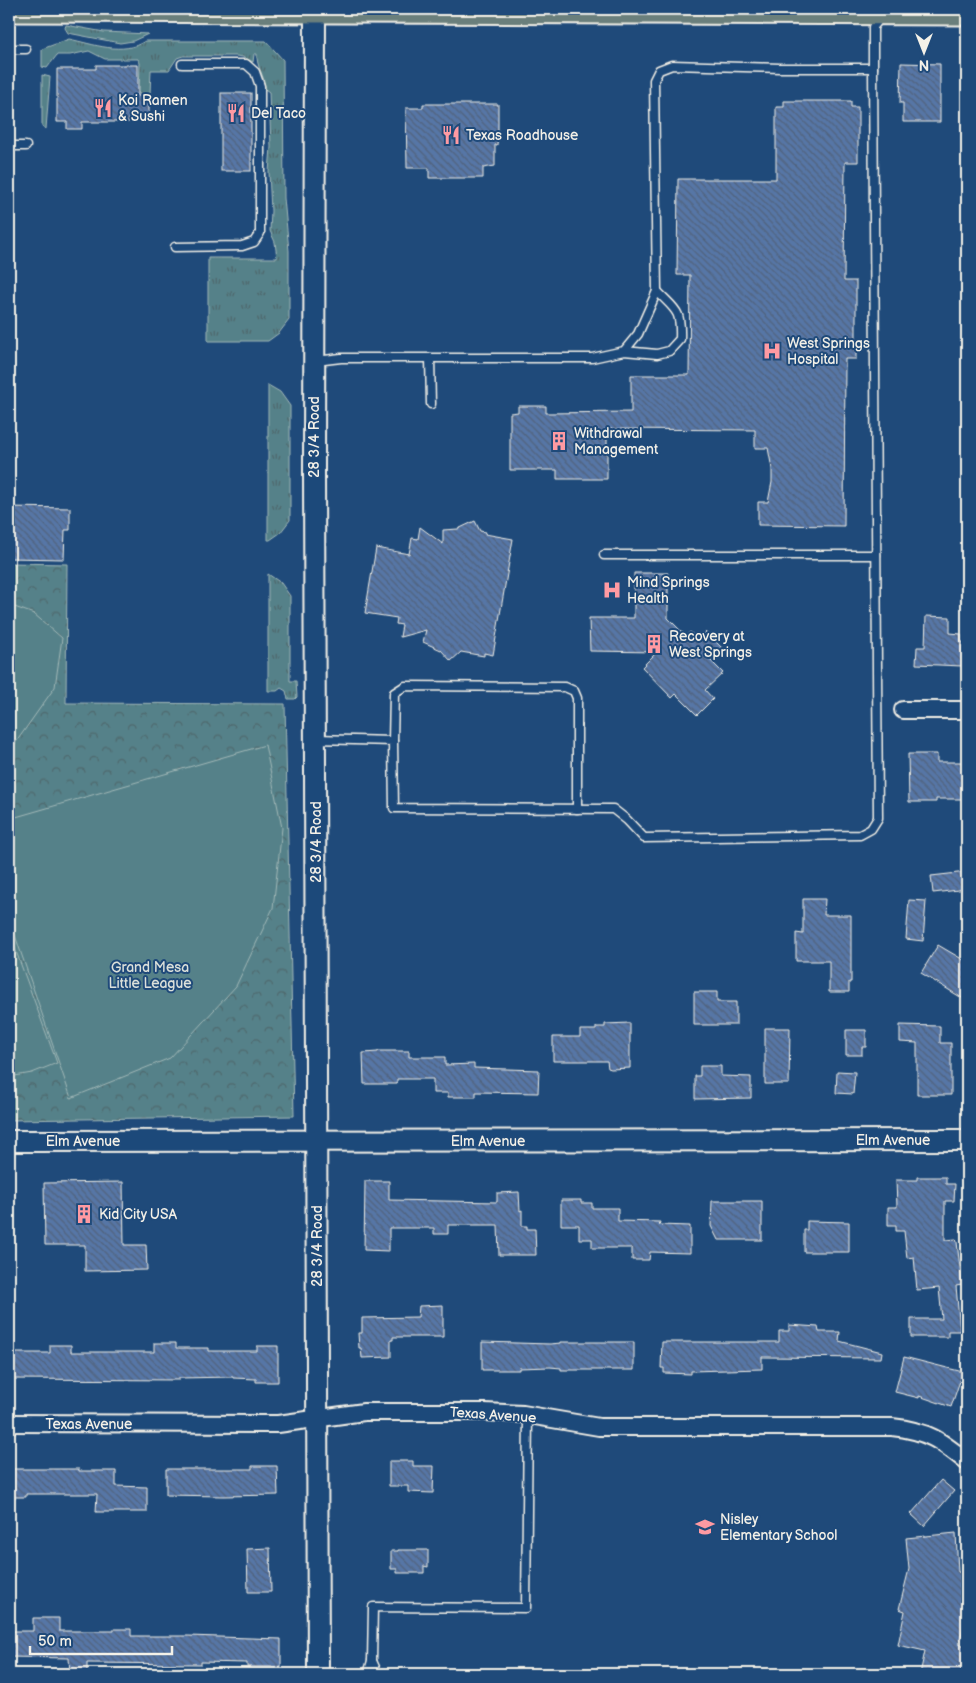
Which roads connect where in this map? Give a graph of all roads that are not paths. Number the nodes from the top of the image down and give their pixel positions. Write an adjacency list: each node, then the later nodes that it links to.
1 (9, 9): 2 (main road)
2 (315, 10): 3 (main road); 16 (street, 28 3/4 Road)
3 (483, 10): 4 (main road)
4 (887, 10): 5 (main road); 9 (lane)
5 (967, 12)
6 (9, 49): 7 (lane)
7 (26, 49)
8 (182, 64): 12 (lane)
9 (873, 68): 13 (lane); 19 (lane)
10 (9, 146): 11 (lane)
11 (26, 146)
12 (175, 247)
13 (657, 291): 14 (lane); 14 (lane)
14 (624, 351): 15 (lane)
15 (430, 358): 16 (lane); 17 (lane)
16 (314, 361): 22 (street, 28 3/4 Road)
17 (431, 404)
18 (604, 555): 19 (lane)
19 (876, 555): 24 (lane)
20 (903, 710): 21 (street)
21 (967, 710)
22 (315, 739): 23 (lane); 27 (street, 28 3/4 Road)
23 (393, 741): 24 (lane); 24 (lane)
24 (578, 809)
25 (967, 1140): 27 (street, Elm Avenue)
26 (9, 1141): 27 (street, Elm Avenue)
27 (317, 1141): 29 (street, 28 3/4 Road)
28 (528, 1415): 29 (street, Texas Avenue); 31 (street, Texas Avenue); 32 (lane)
29 (318, 1419): 30 (street, Texas Avenue); 33 (street, 28 3/4 Road)
30 (9, 1423)
31 (967, 1462)
32 (372, 1661): 34 (lane); 35 (lane)
33 (318, 1674)
34 (368, 1674)
35 (378, 1674)

